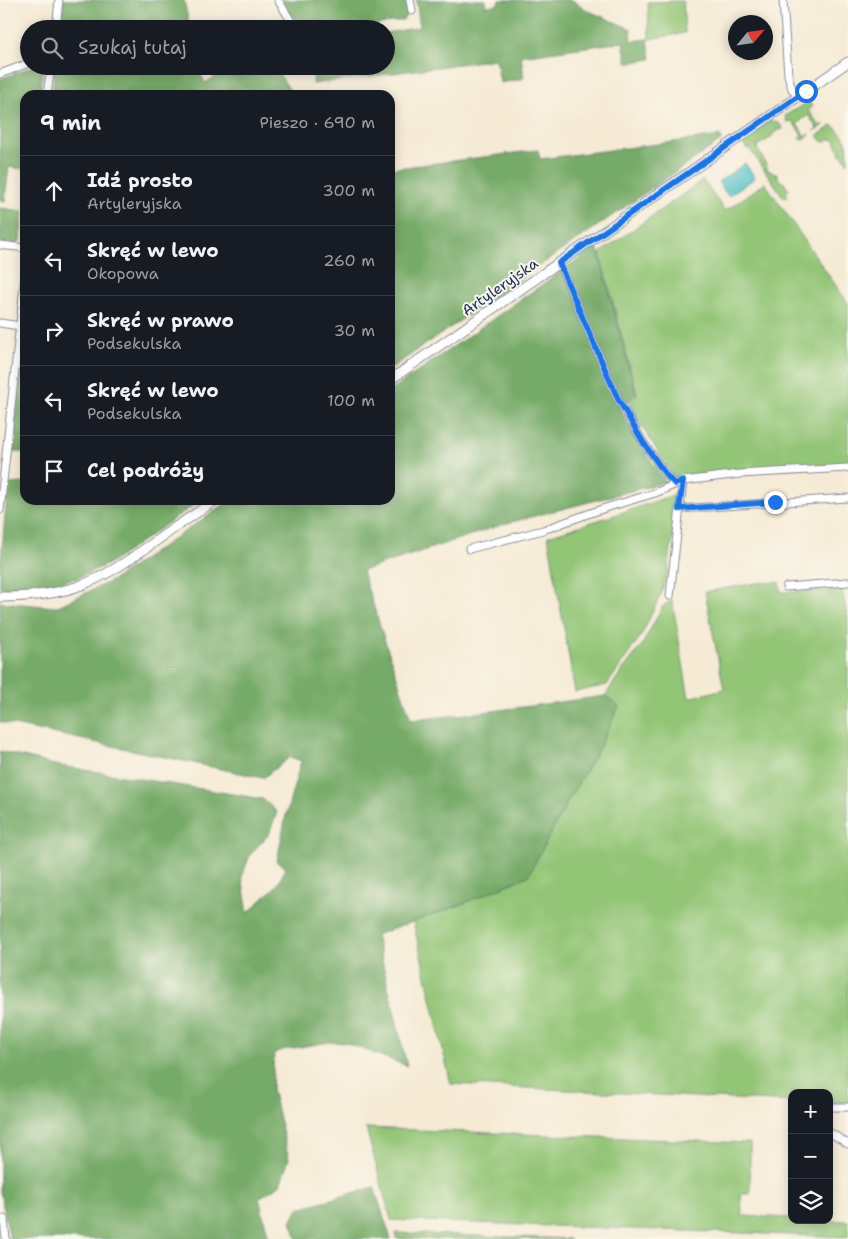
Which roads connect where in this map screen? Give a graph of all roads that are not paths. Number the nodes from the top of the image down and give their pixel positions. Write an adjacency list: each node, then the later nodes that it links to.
1 (59, 0): 6 (street)
2 (278, 0): 7 (street)
3 (410, 0): 5 (street)
4 (783, 0): 13 (street)
5 (412, 11)
6 (57, 20)
7 (290, 20)
8 (848, 62): 13 (street, Artyleryjska)
9 (20, 66): 10 (street)
10 (0, 74)
11 (50, 75): 12 (street)
12 (48, 90)
13 (798, 97): 16 (street, Artyleryjska)
14 (0, 245): 15 (street)
15 (20, 247)
16 (559, 263): 19 (street, Artyleryjska); 22 (street)
17 (0, 323): 18 (street)
18 (20, 326): 26 (street)
19 (395, 377)
20 (848, 468): 21 (street)
21 (683, 481): 22 (street); 25 (street)
22 (675, 484): 27 (street)
23 (848, 498): 25 (street)
24 (209, 505): 31 (street)
25 (679, 509): 30 (street)
26 (0, 510)
27 (469, 548)
28 (848, 582): 29 (street)
29 (786, 587)
30 (670, 596)
31 (0, 597)
32 (833, 1107): 33 (street)
33 (848, 1107)
34 (832, 1134): 35 (street)
35 (848, 1144)
36 (2, 1219): 37 (street)
37 (6, 1239)

